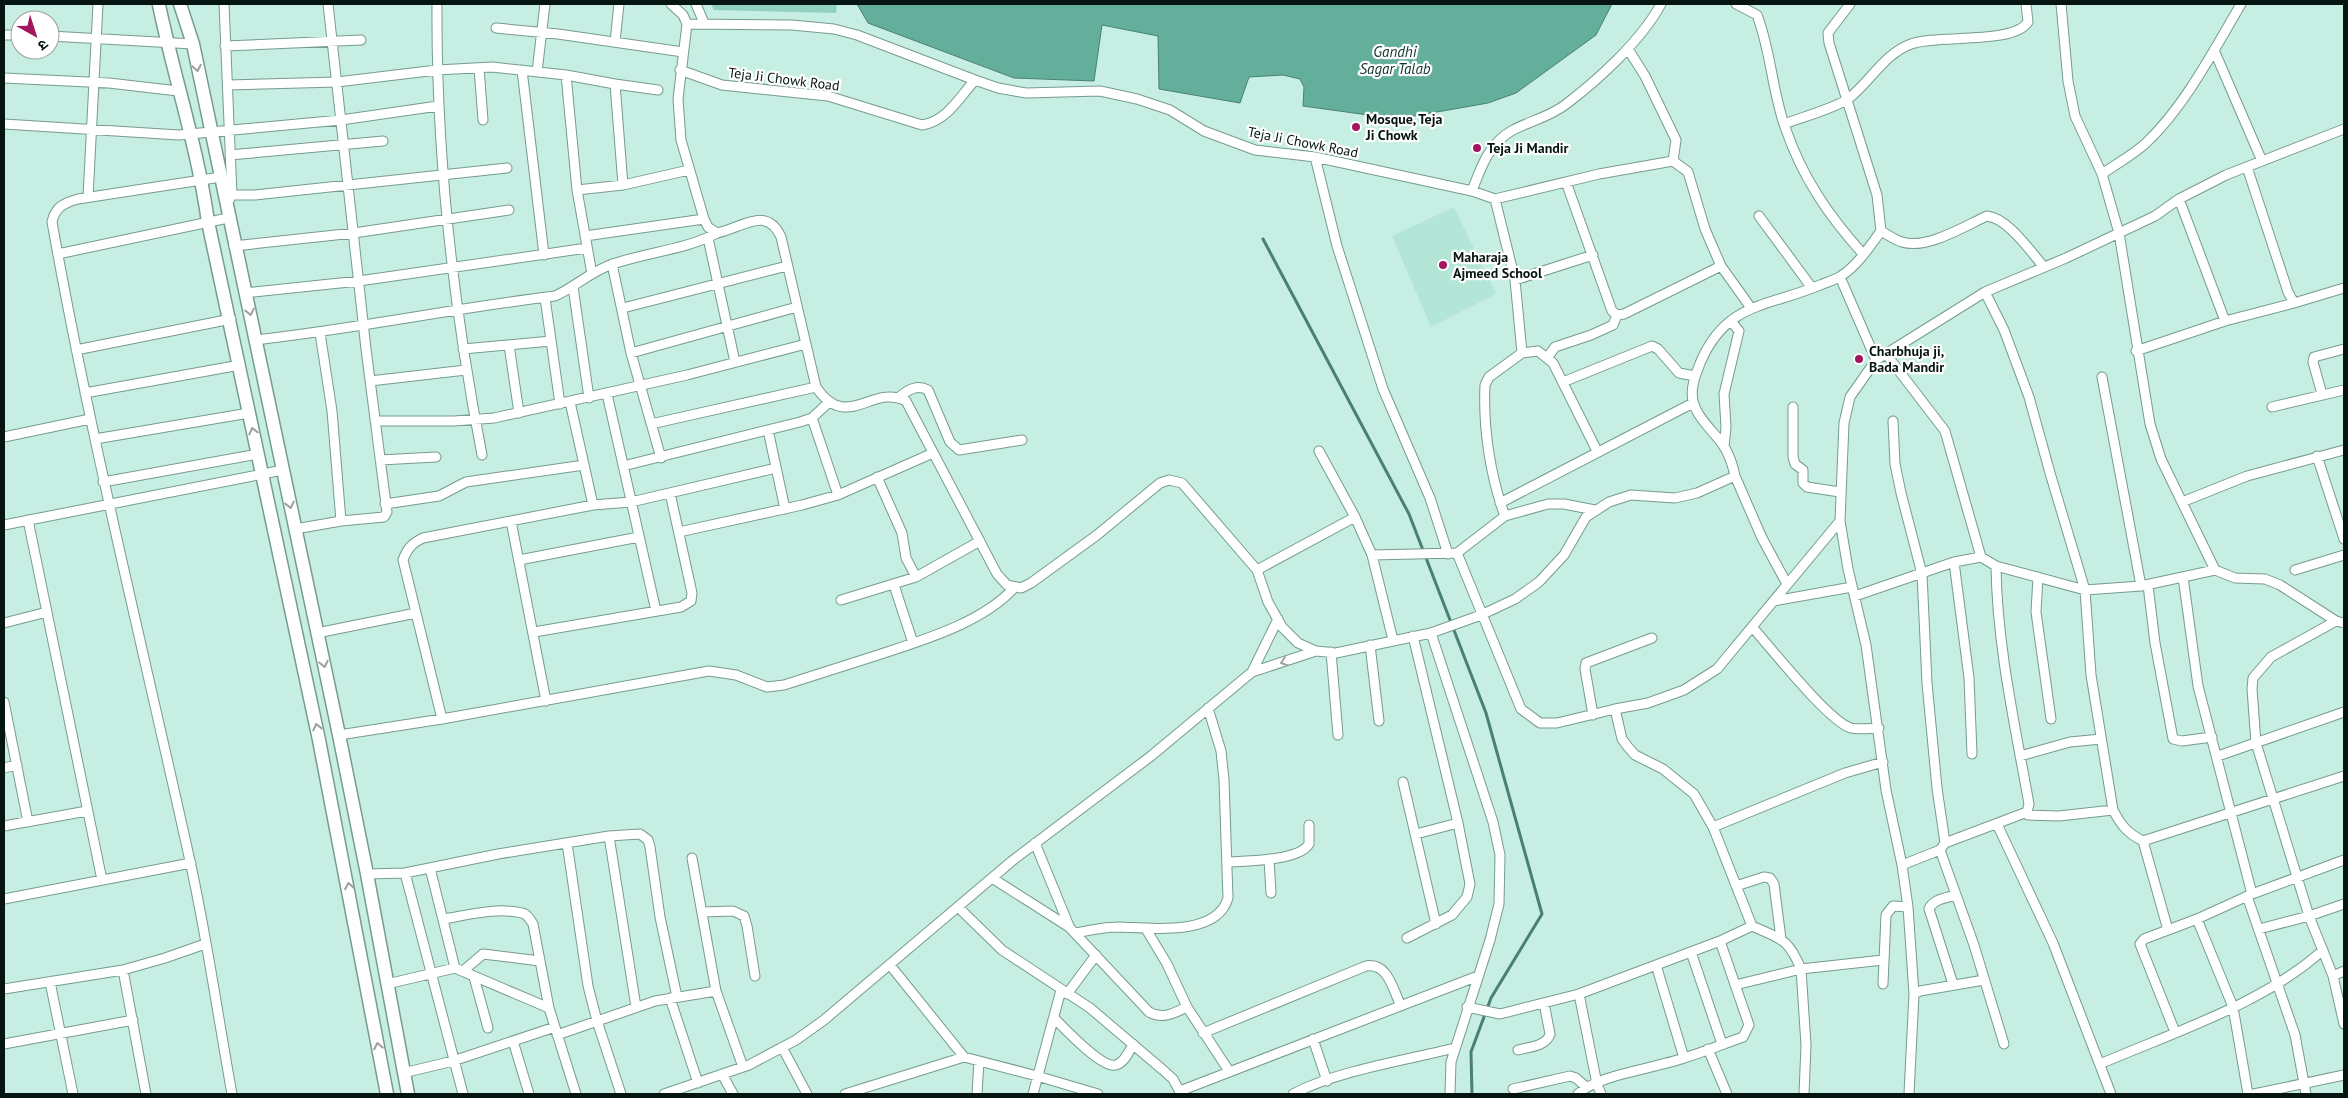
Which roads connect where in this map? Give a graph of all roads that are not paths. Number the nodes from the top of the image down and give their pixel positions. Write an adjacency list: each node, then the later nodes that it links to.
1 (98, 4): 25 (street)
2 (157, 4): 3 (main road); 27 (main road)
3 (174, 4)
4 (180, 4): 30 (main road)
5 (224, 4): 31 (street)
6 (328, 4): 28 (street)
7 (437, 4): 36 (street)
8 (545, 4): 23 (street)
9 (618, 4): 29 (street)
10 (672, 4): 21 (street)
11 (696, 4): 20 (street)
12 (1661, 4): 32 (street)
13 (1736, 4): 54 (street)
14 (1839, 4): 19 (street)
15 (1850, 4): 19 (street)
16 (2026, 4): 49 (street)
17 (2061, 4): 69 (street)
18 (2241, 4): 33 (street)
19 (1841, 14): 49 (street)
20 (704, 22): 21 (street); 42 (street)
21 (687, 24): 34 (street)
22 (496, 28): 23 (street)
23 (542, 32): 29 (street); 39 (street)
24 (60, 36): 25 (street)
25 (98, 38): 27 (street); 43 (street)
26 (360, 40): 28 (street)
27 (166, 41): 30 (street); 48 (main road)
28 (332, 41): 31 (street); 44 (street)
29 (615, 42): 34 (street)
30 (192, 44): 58 (main road, one-way to 58)
31 (225, 46): 46 (street)
32 (1628, 49): 64 (street); 77 (street)
33 (2214, 50): 65 (street); 69 (street)
34 (683, 52): 38 (street)
35 (479, 68): 36 (street); 37 (street); 52 (street)
36 (436, 70): 44 (street); 50 (street)
37 (522, 70): 39 (street); 97 (street)
38 (680, 70): 42 (street, Teja Ji Chowk Road); 68 (street)
39 (537, 72): 40 (street)
40 (566, 75): 45 (street); 76 (street)
41 (4, 78): 43 (street)
42 (975, 80): 63 (street, Teja Ji Chowk Road)
43 (94, 82): 48 (street); 56 (street)
44 (337, 82): 46 (street); 51 (street)
45 (616, 84): 47 (street); 74 (street)
46 (228, 85): 57 (street)
47 (658, 90)
48 (178, 91): 59 (main road)
49 (1847, 100): 54 (street); 87 (street)
50 (438, 106): 51 (street); 70 (street)
51 (341, 120): 57 (street); 61 (street)
52 (483, 120)
53 (4, 124): 56 (street)
54 (1784, 124): 96 (street)
55 (2344, 129): 65 (street)
56 (92, 130): 59 (street); 78 (street)
57 (231, 130): 58 (street); 62 (street)
58 (211, 131): 59 (street); 71 (main road)
59 (190, 134): 72 (main road)
60 (383, 140): 61 (street)
61 (344, 144): 62 (street); 75 (street)
62 (230, 156): 81 (street)
63 (1315, 157): 77 (street, Teja Ji Chowk Road); 215 (street)
64 (1673, 161): 73 (street); 102 (street)
65 (2262, 161): 66 (street)
66 (2247, 166): 80 (street); 115 (street)
67 (507, 168): 70 (street)
68 (689, 170): 74 (street); 85 (street)
69 (2102, 174): 90 (street)
70 (443, 176): 75 (street); 84 (street)
71 (221, 177): 72 (street); 81 (main road)
72 (201, 179): 78 (street); 86 (main road)
73 (1566, 182): 79 (street); 98 (street)
74 (623, 184): 76 (street)
75 (348, 186): 81 (street); 89 (street)
76 (577, 190): 91 (street)
77 (1472, 191): 79 (street, Teja Ji Chowk Road)
78 (88, 197): 95 (street)
79 (1495, 198): 106 (street)
80 (2179, 199): 90 (street); 123 (street)
81 (229, 206): 86 (street); 93 (main road)
82 (509, 210): 84 (street)
83 (1759, 216): 110 (street)
84 (446, 219): 89 (street); 100 (street)
85 (704, 219): 88 (street); 91 (street)
86 (208, 222): 95 (street); 121 (main road)
87 (1881, 231): 96 (street); 103 (street)
88 (717, 232): 92 (street); 101 (street)
89 (354, 233): 93 (street); 107 (street)
90 (2118, 233): 103 (street); 134 (street)
91 (585, 236): 94 (street)
92 (708, 238): 99 (street); 108 (street)
93 (234, 246): 113 (main road)
94 (587, 248): 97 (street); 104 (street)
95 (58, 254): 133 (street)
96 (1863, 254): 105 (street)
97 (544, 255): 100 (street)
98 (1592, 255): 106 (street); 120 (street)
99 (612, 264): 104 (street); 117 (street)
100 (452, 266): 107 (street); 119 (street)
101 (787, 266): 108 (street); 116 (street)
102 (1721, 266): 118 (street); 120 (street)
103 (2044, 267): 112 (street)
104 (592, 274): 109 (street)
105 (1840, 277): 110 (street); 139 (street)
106 (1515, 280): 135 (street)
107 (359, 281): 113 (street); 124 (street)
108 (718, 283): 117 (street); 125 (street)
109 (573, 287): 114 (street); 154 (street)
110 (1812, 288): 118 (street)
111 (2344, 288): 115 (street)
112 (1985, 292): 137 (street); 235 (street)
113 (245, 293): 127 (main road, one-way to 127)
114 (545, 298): 119 (street); 128 (street)
115 (2294, 303): 123 (street)
116 (797, 307): 125 (street); 129 (street)
117 (623, 308): 136 (street)
118 (1751, 308): 122 (street)
119 (457, 309): 124 (street); 131 (street)
120 (1616, 314): 138 (street)
121 (231, 319): 133 (street); 141 (main road)
122 (1731, 321): 143 (street); 173 (street)
123 (2225, 321): 134 (street)
124 (363, 325): 126 (street); 145 (street)
125 (728, 327): 136 (street); 140 (street)
126 (320, 333): 127 (street); 206 (street)
127 (255, 340): 187 (main road)
128 (551, 341): 130 (street); 158 (street)
129 (806, 344): 140 (street); 148 (street)
130 (509, 345): 131 (street); 162 (street)
131 (463, 349): 142 (street)
132 (2344, 349): 152 (street)
133 (76, 350): 150 (street)
134 (2136, 351): 196 (street)
135 (1522, 352): 138 (street); 198 (street)
136 (631, 353): 147 (street)
137 (1886, 354): 139 (street); 218 (street)
138 (1547, 358): 146 (street)
139 (1876, 360): 192 (street)
140 (736, 362): 147 (street)
141 (240, 365): 150 (street); 161 (main road)
142 (466, 370): 145 (street); 165 (street)
143 (1695, 376): 146 (street); 156 (street)
144 (2102, 377): 233 (street)
145 (370, 381): 166 (street)
146 (1563, 382): 176 (street)
147 (640, 386): 151 (street); 168 (street)
148 (816, 387): 157 (street); 168 (street)
149 (2344, 390): 152 (street)
150 (85, 393): 164 (street)
151 (607, 394): 154 (street); 185 (street)
152 (2322, 394): 160 (street)
153 (899, 397): 157 (street); 172 (street); 177 (street)
154 (589, 398): 155 (street)
155 (570, 402): 158 (street); 184 (street)
156 (1693, 402): 173 (street); 176 (street)
157 (828, 403): 163 (street)
158 (560, 404): 162 (street)
159 (1793, 407): 192 (street)
160 (2272, 407)
161 (249, 413): 171 (street); 178 (main road, one-way to 161)
162 (518, 413): 165 (street)
163 (812, 418): 169 (street); 194 (street)
164 (90, 419): 170 (street); 171 (street)
165 (475, 420): 166 (street); 179 (street)
166 (375, 421): 183 (street)
167 (1893, 421): 227 (street)
168 (651, 424): 182 (street)
169 (768, 430): 182 (street); 186 (street)
170 (4, 437)
171 (94, 439): 191 (street)
172 (1022, 440)
173 (1724, 447): 189 (street)
174 (2344, 450): 180 (street)
175 (1319, 451): 204 (street)
176 (1598, 451): 198 (street)
177 (933, 453): 190 (street); 214 (street)
178 (258, 454): 188 (main road); 191 (street)
179 (482, 455)
180 (2317, 456): 196 (street); 213 (street)
181 (436, 457): 183 (street)
182 (661, 458): 185 (street)
183 (380, 460): 199 (street)
184 (584, 465): 199 (street); 200 (street)
185 (623, 466): 195 (street)
186 (776, 468): 193 (street); 201 (street)
187 (283, 470): 188 (street); 210 (main road, one-way to 210)
188 (263, 474): 197 (street); 226 (main road)
189 (1735, 476): 202 (street); 231 (street)
190 (877, 478): 194 (street); 228 (street)
191 (104, 482): 197 (street)
192 (1840, 492): 208 (street)
193 (670, 493): 195 (street); 211 (street)
194 (838, 495): 201 (street)
195 (631, 502): 200 (street); 212 (street)
196 (2182, 502): 224 (street)
197 (108, 503): 205 (street); 306 (street)
198 (1500, 503): 203 (street)
199 (385, 504): 206 (street)
200 (593, 506): 207 (street)
201 (785, 508): 211 (street)
202 (1595, 510): 203 (street); 242 (street)
203 (1505, 516): 215 (street)
204 (1355, 517): 216 (street); 223 (street)
205 (28, 520): 209 (street); 240 (street)
206 (341, 521): 210 (street)
207 (511, 521): 219 (street); 241 (street)
208 (1840, 521): 231 (street); 236 (street)
209 (4, 525)
210 (295, 529): 222 (main road)
211 (679, 532): 239 (street)
212 (639, 537): 219 (street); 239 (street)
213 (2344, 539)
214 (980, 541): 228 (street); 234 (street)
215 (1453, 553): 216 (street); 242 (street)
216 (1372, 555): 252 (street)
217 (2344, 555): 225 (street)
218 (1980, 557): 220 (street); 221 (street)
219 (519, 560): 247 (street)
220 (1954, 562): 227 (street); 273 (street)
221 (1996, 566): 229 (street); 274 (street)
222 (303, 567): 226 (main road); 249 (main road)
223 (1256, 570): 234 (street); 243 (street)
224 (2215, 570): 230 (street); 244 (street)
225 (2295, 570)
226 (284, 572): 281 (main road, one-way to 226)
227 (1922, 574): 236 (street); 301 (street)
228 (916, 577): 232 (street)
229 (2038, 577): 235 (street); 264 (street)
230 (2183, 577): 233 (street); 270 (street)
231 (1787, 584): 238 (street)
232 (894, 585): 237 (street); 253 (street)
233 (2145, 586): 235 (street); 270 (street)
234 (1014, 588): 253 (street)
235 (2085, 590): 271 (street)
236 (1853, 591): 238 (street); 267 (street)
237 (841, 600)
238 (1774, 600): 246 (street)
239 (656, 611): 247 (street)
240 (47, 612): 245 (street); 287 (street)
241 (416, 613): 249 (street); 265 (street)
242 (1481, 615): 248 (street); 263 (street)
243 (1278, 619): 255 (street); 257 (street)
244 (2340, 622): 272 (street)
245 (4, 623)
246 (1753, 628): 261 (street); 267 (street)
247 (534, 632): 258 (street)
248 (1434, 632): 250 (street); 350 (street)
249 (317, 633): 268 (main road, one-way to 268)
250 (1413, 636): 252 (street); 291 (street)
251 (1652, 638): 263 (street)
252 (1393, 640): 254 (street)
253 (913, 643): 258 (street)
254 (1370, 645): 256 (street); 266 (street)
255 (1316, 651): 256 (street); 257 (street, one-way to 257)
256 (1331, 652): 269 (street)
257 (1252, 672): 260 (street)
258 (546, 701): 265 (street)
259 (4, 702): 277 (street)
260 (1208, 708): 300 (street); 305 (street)
261 (1615, 710): 263 (street); 295 (street)
262 (2344, 712): 272 (street)
263 (1593, 715)
264 (2051, 719)
265 (442, 720): 268 (street)
266 (1379, 721)
267 (1879, 728): 276 (street)
268 (339, 735): 280 (main road)
269 (1338, 735)
270 (2212, 736): 275 (street)
271 (2101, 739): 274 (street); 286 (street)
272 (2256, 743): 275 (street); 283 (street)
273 (1972, 754)
274 (2020, 756): 288 (street)
275 (2218, 756): 289 (street)
276 (1883, 762): 295 (street); 307 (street)
277 (17, 765): 278 (street); 290 (street)
278 (4, 768)
279 (2344, 776): 283 (street)
280 (348, 778): 281 (main road); 284 (main road)
281 (328, 781): 285 (main road)
282 (1403, 782): 296 (street)
283 (2273, 800): 289 (street); 311 (street)
284 (353, 802): 285 (main road); 310 (main road)
285 (333, 809): 368 (main road, one-way to 285)
286 (2113, 810): 288 (street); 298 (street)
287 (88, 811): 290 (street); 313 (street)
288 (2027, 812): 292 (street)
289 (2231, 814): 298 (street); 317 (street)
290 (28, 822): 294 (street)
291 (1458, 823): 296 (street); 326 (street)
292 (1998, 824): 301 (street); 398 (street)
293 (1308, 825): 303 (street)
294 (4, 826)
295 (1713, 827): 314 (street)
296 (1416, 834): 326 (street)
297 (609, 836): 299 (street); 364 (street); 369 (street)
298 (2143, 840): 331 (street)
299 (567, 843): 308 (street); 377 (street)
300 (1036, 843): 312 (street); 330 (street)
301 (1942, 847): 307 (street); 316 (street)
302 (692, 858): 322 (street)
303 (1269, 859): 305 (street); 315 (street)
304 (2344, 860): 311 (street)
305 (1227, 862): 328 (street)
306 (191, 863): 313 (street); 335 (street)
307 (1902, 866): 321 (street)
308 (430, 868): 309 (street); 324 (street)
309 (405, 873): 310 (street); 347 (street)
310 (367, 874): 354 (main road)
311 (2298, 876): 317 (street); 323 (street)
312 (992, 878): 320 (street); 330 (street)
313 (102, 880): 318 (street)
314 (1736, 886): 327 (street); 333 (street)
315 (1271, 893)
316 (1956, 895): 352 (street); 356 (street)
317 (2250, 895): 325 (street); 329 (street)
318 (4, 899)
319 (2344, 904): 323 (street)
320 (958, 907): 341 (street); 361 (street)
321 (1908, 907): 339 (street); 363 (street)
322 (702, 912): 349 (street); 360 (street)
323 (2309, 916): 329 (street); 336 (street)
324 (443, 919): 340 (street); 343 (street)
325 (2197, 919): 331 (street); 372 (street)
326 (1436, 924): 332 (street)
327 (1752, 926): 333 (street); 334 (street)
328 (1146, 929): 330 (street); 370 (street)
329 (2259, 929): 357 (street)
330 (1073, 930): 338 (street)
331 (2168, 930): 381 (street)
332 (1407, 938)
333 (1781, 939): 344 (street)
334 (1720, 941): 337 (street); 358 (street)
335 (205, 944): 345 (street); 414 (street)
336 (2323, 950): 351 (street); 357 (street)
337 (1691, 952): 342 (street); 388 (street)
338 (1096, 955): 361 (street); 370 (street)
339 (1883, 960): 344 (street); 355 (street)
340 (540, 961): 343 (street); 373 (street)
341 (890, 965): 390 (street); 394 (street)
342 (1656, 965): 362 (street); 395 (street)
343 (459, 969): 347 (street); 348 (street)
344 (1801, 969): 358 (street); 433 (street)
345 (124, 970): 353 (street); 376 (street)
346 (2344, 971): 351 (street)
347 (430, 973): 354 (street); 397 (street)
348 (474, 976): 373 (street); 379 (street)
349 (754, 976)
350 (1478, 976): 367 (street); 371 (street)
351 (2333, 976): 374 (street)
352 (1984, 980): 356 (street); 389 (street)
353 (50, 982): 359 (street); 382 (street)
354 (387, 984): 366 (main road)
355 (1883, 984)
356 (1953, 984): 363 (street)
357 (2279, 984): 372 (street); 407 (street)
358 (1735, 985): 388 (street)
359 (4, 989)
360 (716, 991): 364 (street); 399 (street)
361 (1064, 992): 375 (street); 387 (street)
362 (1579, 994): 365 (street); 408 (street)
363 (1914, 994): 434 (street)
364 (674, 998): 369 (street); 406 (street)
365 (1544, 1003): 371 (street); 393 (street)
366 (390, 1004): 368 (main road); 401 (main road)
367 (1400, 1006): 383 (street); 384 (street)
368 (370, 1007): 415 (main road, one-way to 368)
369 (636, 1007): 377 (street)
370 (1187, 1007): 383 (street)
371 (1467, 1007): 391 (street)
372 (2233, 1007): 381 (street); 436 (street)
373 (549, 1008): 380 (street)
374 (2342, 1008): 378 (street)
375 (1054, 1018): 387 (street); 404 (street)
376 (133, 1020): 382 (street); 413 (street)
377 (597, 1021): 380 (street); 420 (street)
378 (2344, 1024)
379 (488, 1028)
380 (556, 1031): 385 (street); 419 (street)
381 (2175, 1032): 398 (street)
382 (61, 1033): 386 (street); 412 (street)
383 (1203, 1033): 400 (street)
384 (1313, 1040): 400 (street); 405 (street)
385 (513, 1042): 397 (street); 418 (street)
386 (4, 1044)
387 (1133, 1044): 411 (street)
388 (1722, 1044): 392 (street)
389 (2004, 1044)
390 (782, 1047): 399 (street); 423 (street)
391 (1454, 1048): 405 (street); 429 (street)
392 (1708, 1049): 395 (street); 432 (street)
393 (1518, 1050)
394 (964, 1057): 396 (street); 424 (street)
395 (1684, 1058): 408 (street)
396 (980, 1061): 404 (street); 425 (street)
397 (453, 1062): 401 (street); 417 (street)
398 (2100, 1064): 435 (street)
399 (743, 1067): 402 (street)
400 (1229, 1071): 411 (street)
401 (403, 1074): 416 (main road)
402 (722, 1074): 406 (street); 422 (street)
403 (2344, 1075): 407 (street)
404 (1037, 1076): 426 (street); 427 (street)
405 (1327, 1081): 428 (street)
406 (698, 1082): 421 (street)
407 (2305, 1083): 437 (street); 438 (street)
408 (1596, 1084): 409 (street); 431 (street)
409 (1586, 1088): 410 (street); 430 (street)
410 (1514, 1089)
411 (1181, 1093)
412 (73, 1094)
413 (146, 1094)
414 (232, 1094)
415 (387, 1094)
416 (408, 1094)
417 (463, 1094)
418 (529, 1094)
419 (576, 1094)
420 (621, 1094)
421 (664, 1094)
422 (733, 1094)
423 (807, 1094)
424 (845, 1094)
425 (978, 1094)
426 (1033, 1094)
427 (1098, 1094)
428 (1293, 1094)
429 (1450, 1094)
430 (1578, 1094)
431 (1601, 1094)
432 (1726, 1094)
433 (1804, 1094)
434 (1909, 1094)
435 (2111, 1094)
436 (2248, 1094)
437 (2254, 1094)
438 (2306, 1094)

